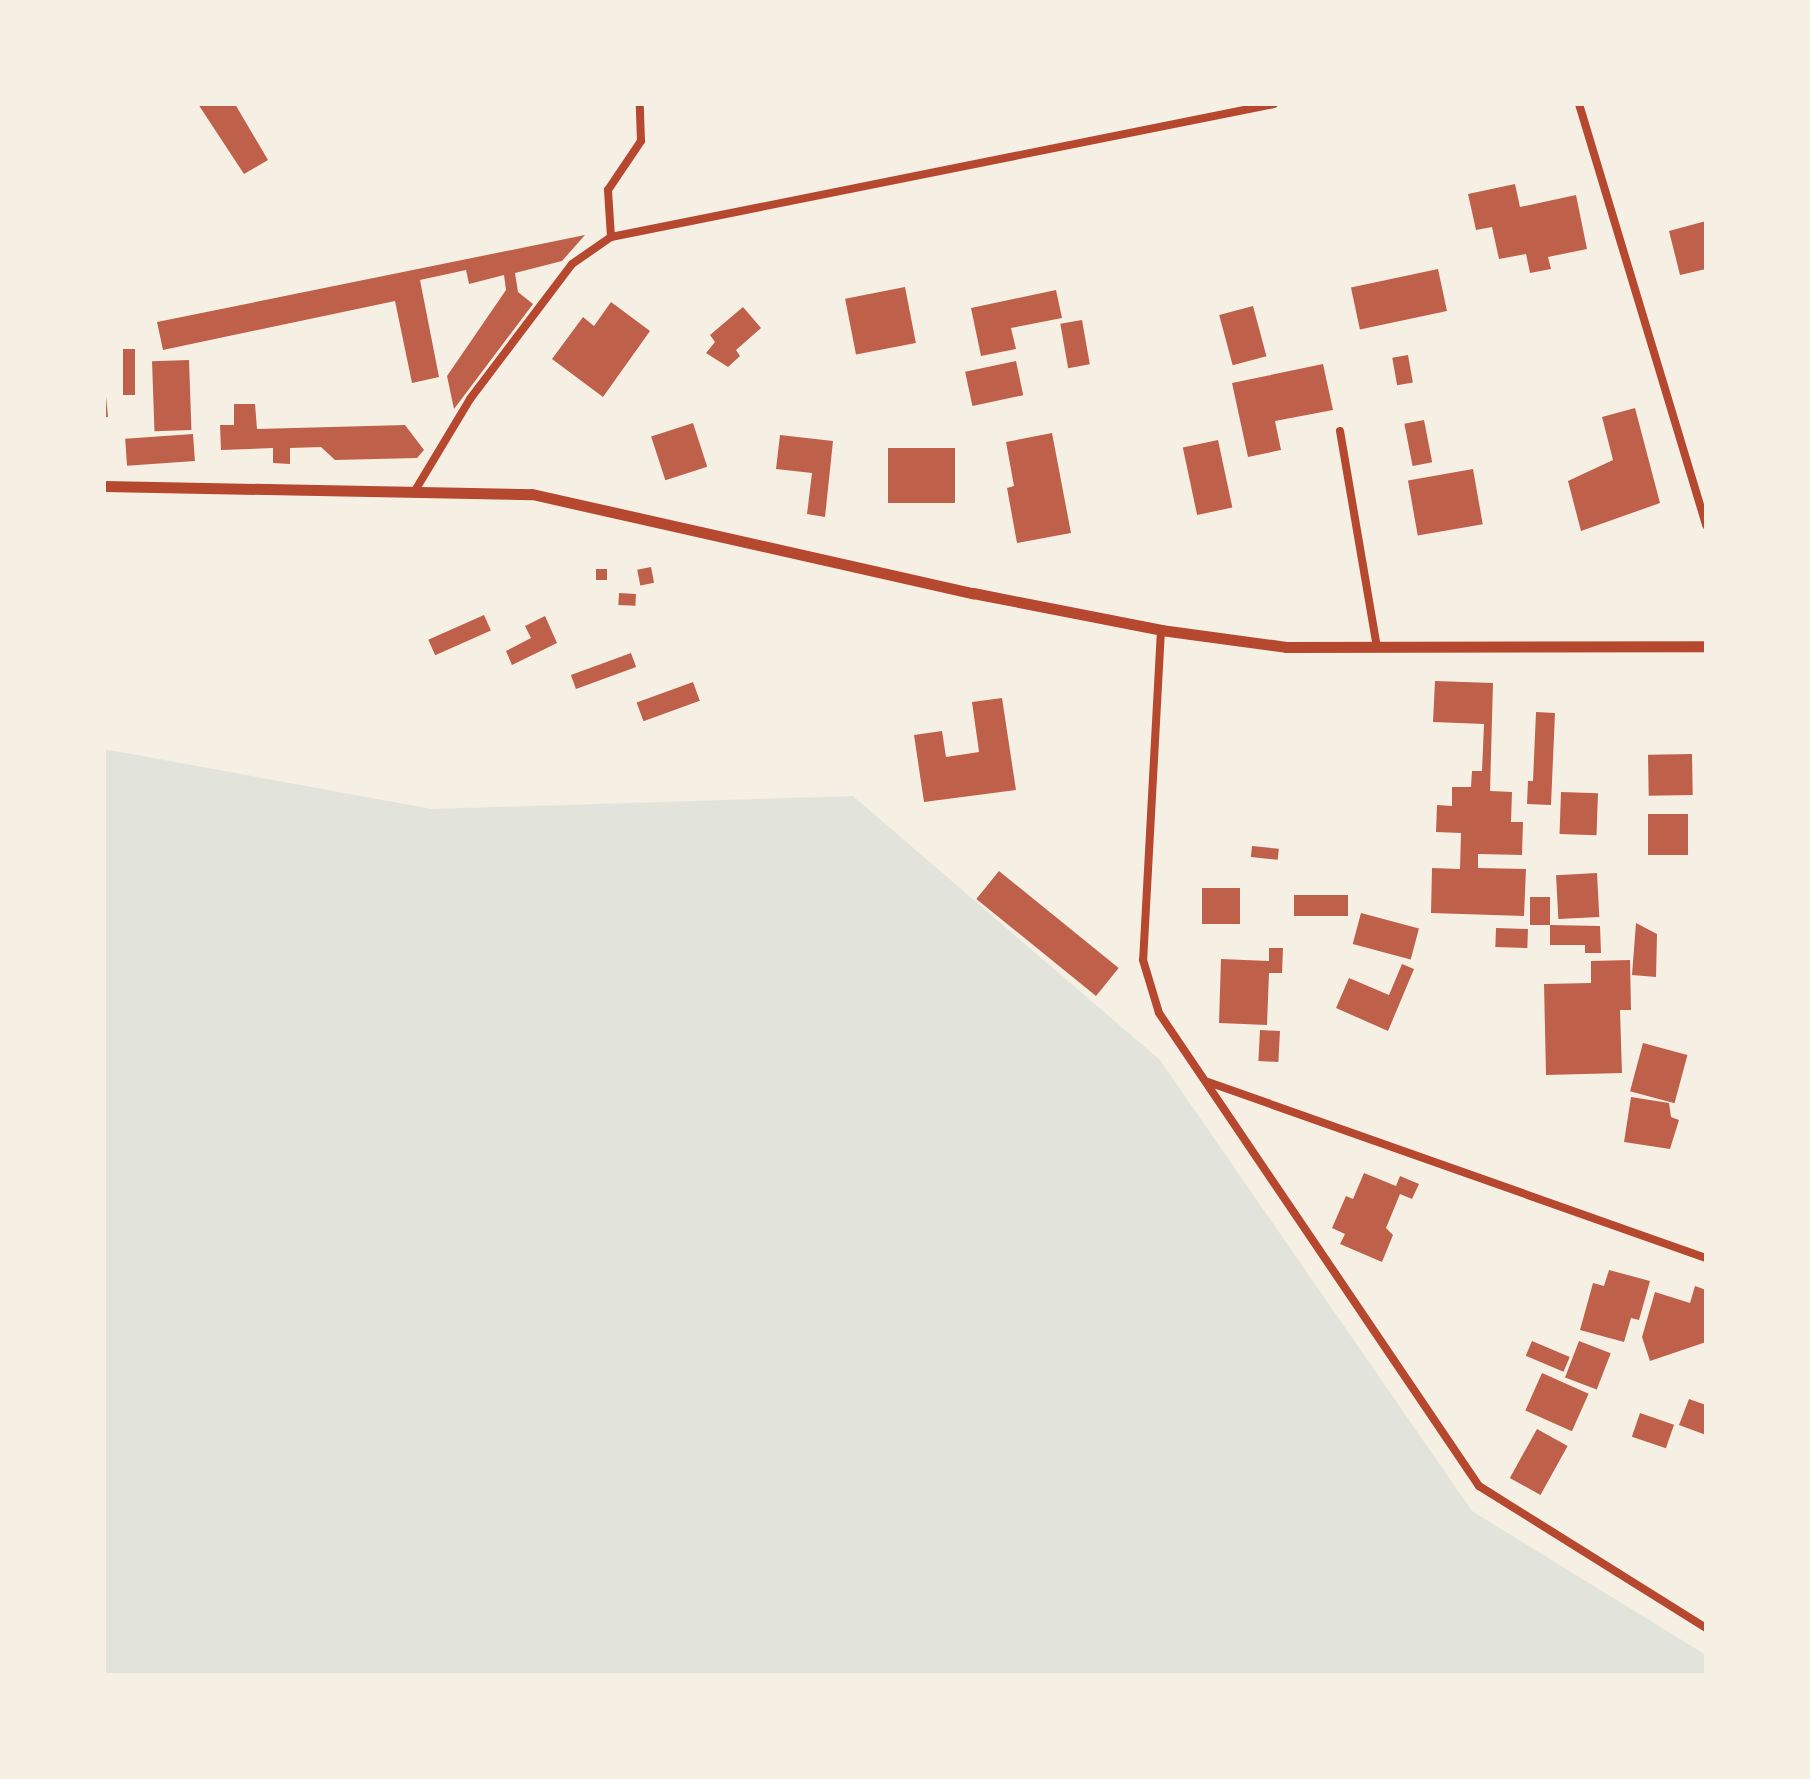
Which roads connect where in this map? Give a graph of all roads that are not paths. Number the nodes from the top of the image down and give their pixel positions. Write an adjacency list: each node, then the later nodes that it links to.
1 (640, 104): 4 (street)
2 (1274, 104): 4 (street)
3 (1579, 104): 8 (street)
4 (611, 237): 7 (street)
5 (1340, 431): 11 (street)
6 (104, 486): 7 (street)
7 (416, 489): 9 (street)
8 (1706, 525)
9 (1161, 630): 11 (street); 12 (street)
10 (1706, 646): 11 (street)
11 (1377, 647)
12 (1207, 1082): 13 (street); 14 (street)
13 (1706, 1258)
14 (1706, 1628)

